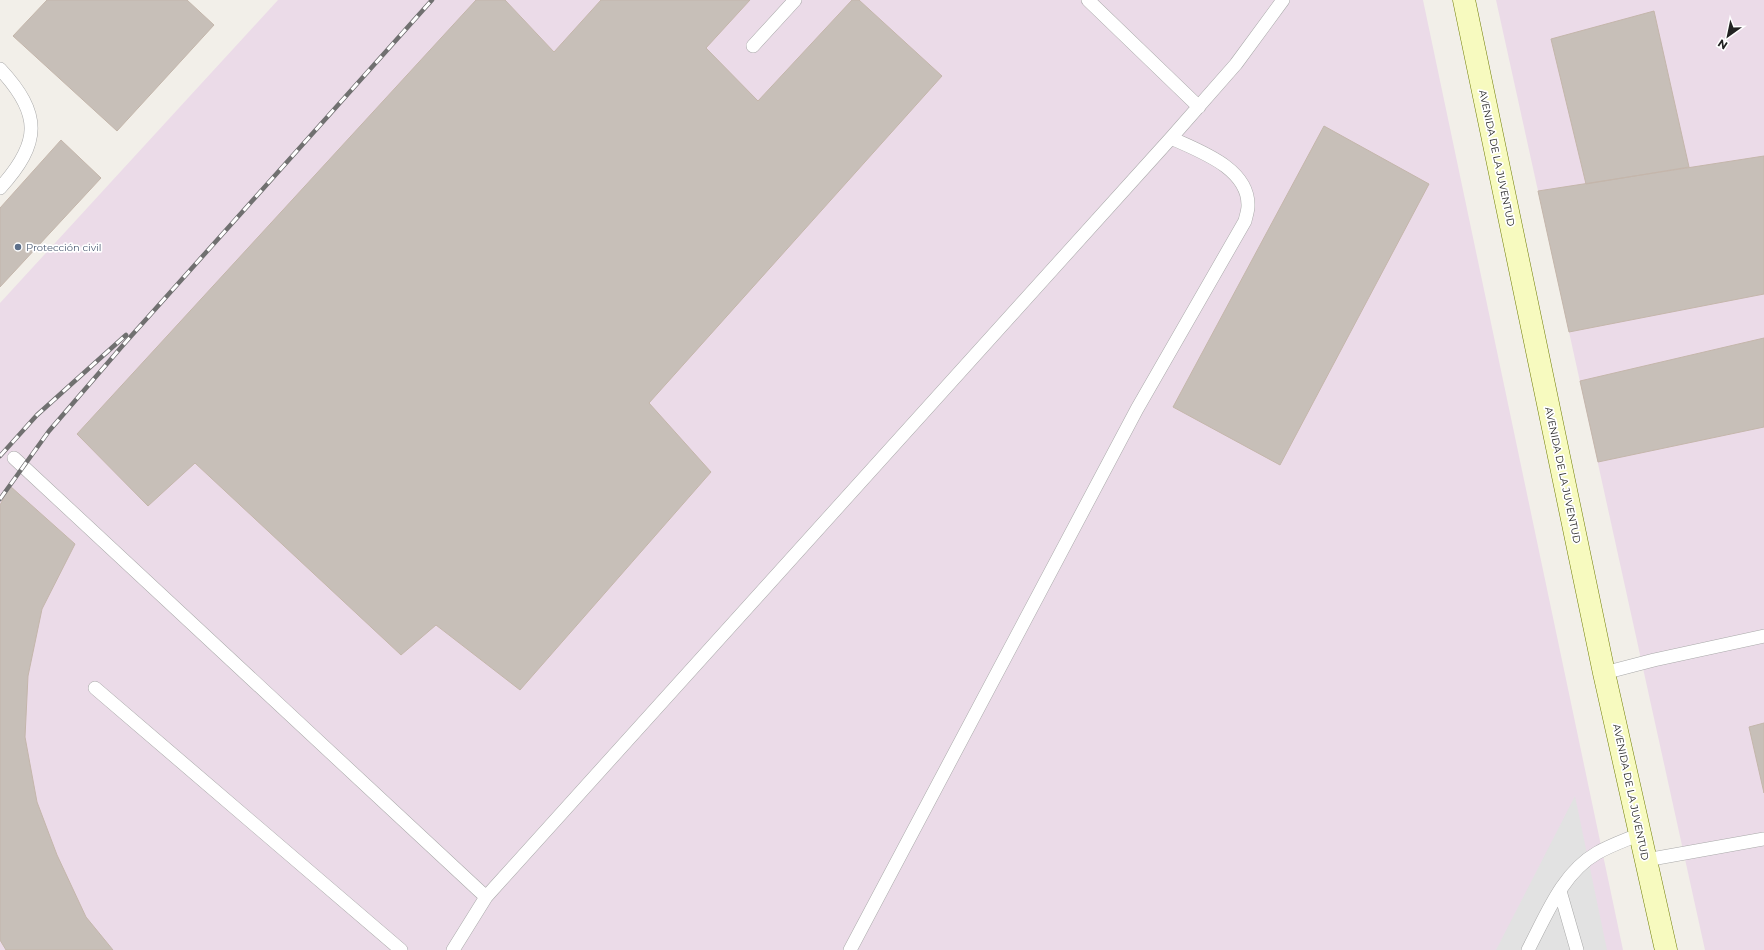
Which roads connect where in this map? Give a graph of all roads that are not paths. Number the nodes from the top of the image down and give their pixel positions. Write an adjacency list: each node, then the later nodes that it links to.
1 (795, 0): 5 (lane)
2 (1088, 0): 7 (lane)
3 (1283, 0): 7 (lane)
4 (1464, 0): 12 (street, AVENIDA DE LA JUVENTUD)
5 (753, 46)
6 (0, 69): 9 (lane)
7 (1199, 107): 8 (lane)
8 (1171, 138): 18 (lane); 21 (lane)
9 (0, 188)
10 (14, 458): 18 (lane)
11 (1764, 636): 12 (lane)
12 (1604, 672): 14 (street, AVENIDA DE LA JUVENTUD)
13 (95, 688): 19 (lane)
14 (1640, 834): 16 (street, AVENIDA DE LA JUVENTUD); 17 (lane)
15 (1764, 839): 16 (lane)
16 (1646, 860): 24 (street, AVENIDA DE LA JUVENTUD)
17 (1560, 891): 22 (lane); 23 (lane)
18 (486, 897): 20 (lane)
19 (401, 950)
20 (453, 950)
21 (850, 950)
22 (1528, 950)
23 (1577, 950)
24 (1666, 950)

